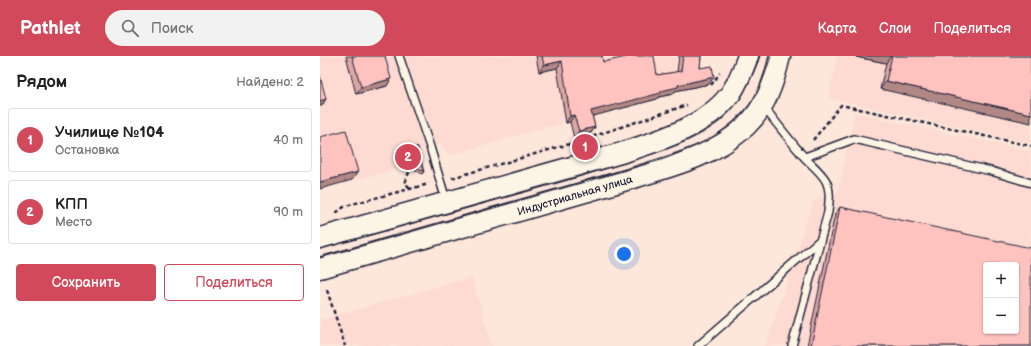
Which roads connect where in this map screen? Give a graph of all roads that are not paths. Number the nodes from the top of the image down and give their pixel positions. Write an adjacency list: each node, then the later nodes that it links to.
1 (399, 56): 7 (lane)
2 (748, 56): 7 (main road)
3 (780, 56): 4 (main road, Индустриальная улица)
4 (762, 105): 5 (lane); 10 (main road, Индустриальная улица)
5 (805, 157): 6 (lane); 9 (lane)
6 (1031, 183)
7 (447, 202): 8 (main road)
8 (320, 238)
9 (820, 240): 11 (lane); 12 (lane)
10 (320, 268)
11 (698, 346)
12 (792, 346)

